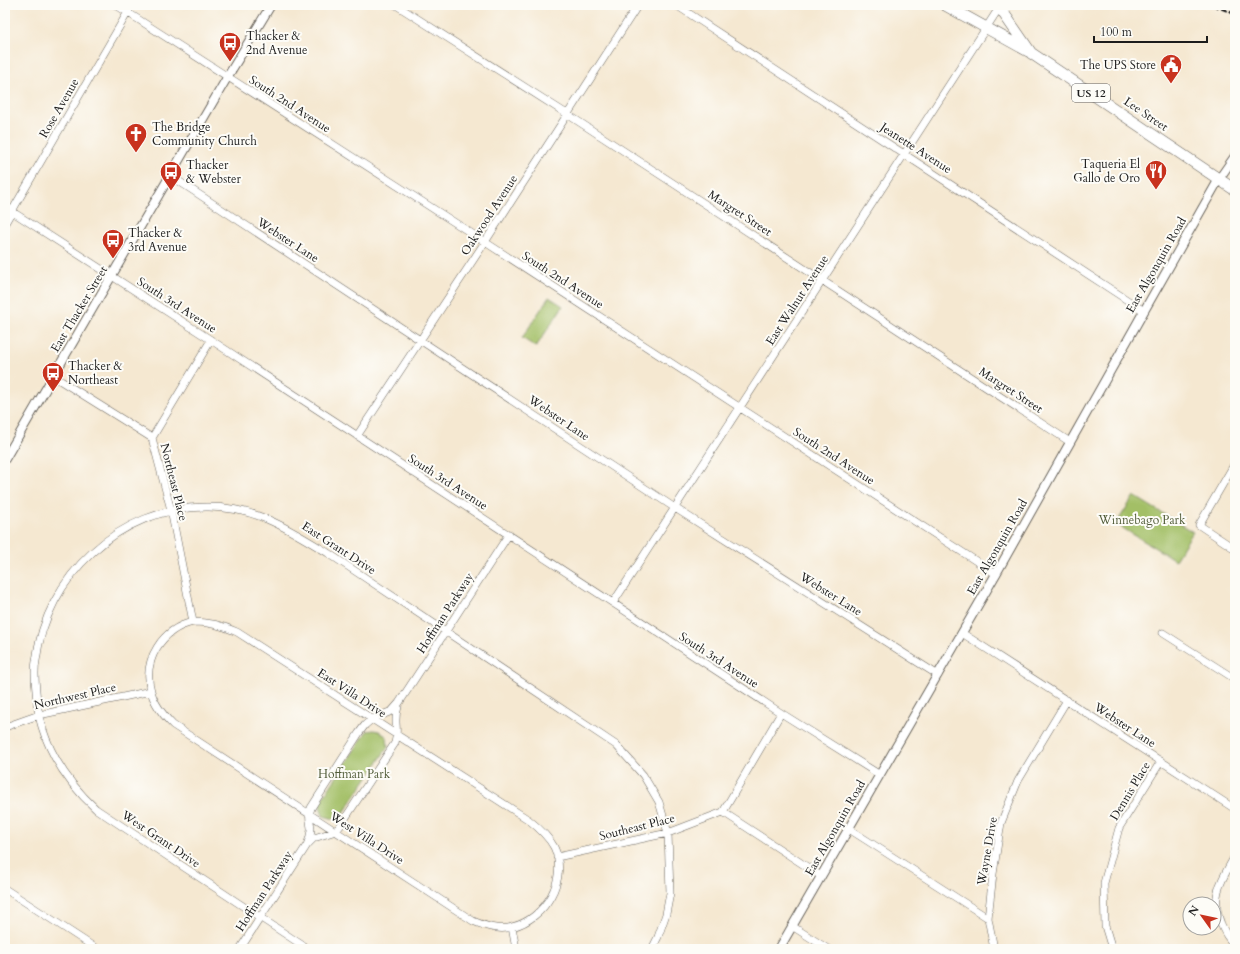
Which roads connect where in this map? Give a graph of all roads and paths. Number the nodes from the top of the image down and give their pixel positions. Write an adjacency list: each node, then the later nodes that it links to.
1 (116, 5): 9 (street, South 2nd Avenue)
2 (132, 5): 9 (street, Rose Avenue)
3 (271, 5): 12 (street, East Thacker Street)
4 (396, 5): 13 (street, Margret Street)
5 (638, 5): 13 (street, Oakwood Avenue)
6 (676, 5): 14 (street, Jeanette Avenue)
7 (946, 5): 10 (main road, US 12)
8 (998, 6): 10 (street, East Walnut Avenue); 11 (main road, Lee Street / US 12)
9 (128, 12): 12 (street, South 2nd Avenue); 20 (street, Rose Avenue)
10 (987, 28): 11 (main road, US 12); 14 (street, East Walnut Avenue)
11 (1031, 53): 17 (main road, Lee Street / US 12)
12 (228, 76): 16 (street, East Thacker Street); 22 (street, South 2nd Avenue)
13 (567, 114): 22 (street, Oakwood Avenue); 24 (street, Margret Street)
14 (905, 154): 24 (street, East Walnut Avenue); 25 (street, Jeanette Avenue)
15 (1235, 156): 17 (street, East Algonquin Road)
16 (171, 176): 23 (street, East Thacker Street); 27 (street, Webster Lane)
17 (1220, 179): 18 (main road, Lee Street / US 12); 25 (street, East Algonquin Road)
18 (1235, 190)
19 (5, 208): 20 (street, South 3rd Avenue)
20 (12, 212): 21 (street, Rose Avenue); 23 (street, South 3rd Avenue)
21 (5, 223)
22 (485, 242): 27 (street, Oakwood Avenue); 29 (street, South 2nd Avenue)
23 (112, 276): 26 (street, South 3rd Avenue); 28 (street, East Thacker Street)
24 (823, 281): 29 (street, East Walnut Avenue); 32 (street, Margret Street)
25 (1144, 311): 32 (street, East Algonquin Road)
26 (211, 340): 30 (street, South 3rd Avenue); 31 (street)
27 (421, 340): 30 (street, Oakwood Avenue); 35 (street, Webster Lane)
28 (53, 376): 31 (street, Northeast Place); 33 (street, East Thacker Street)
29 (740, 408): 35 (street, East Walnut Avenue); 39 (street, South 2nd Avenue)
30 (357, 436): 37 (street, South 3rd Avenue)
31 (152, 438): 36 (street, Northeast Place)
32 (1070, 442): 39 (street, East Algonquin Road)
33 (5, 459)
34 (1235, 463): 38 (street)
35 (675, 508): 40 (street, East Walnut Avenue); 45 (street, Webster Lane)
36 (171, 510): 41 (street, Northeast Place); 42 (street, East Grant Drive); 51 (street, East Grant Drive)
37 (509, 534): 40 (street, South 3rd Avenue); 42 (street, Hoffman Parkway)
38 (1235, 549)
39 (996, 574): 44 (street, East Algonquin Road)
40 (613, 603): 50 (street, South 3rd Avenue)
41 (193, 622): 47 (street, East Villa Drive); 52 (street, East Villa Drive)
42 (446, 631): 49 (street, Hoffman Parkway); 62 (street, East Grant Drive)
43 (1163, 632): 46 (street)
44 (962, 633): 45 (street, East Algonquin Road); 48 (street, Webster Lane)
45 (938, 675): 56 (street, East Algonquin Road)
46 (1235, 679)
47 (151, 691): 51 (street, Northwest Place); 59 (street, West Villa Drive)
48 (1067, 700): 55 (street, Webster Lane); 69 (street, Wayne Drive)
49 (399, 703): 52 (street, Hoffman Parkway); 54 (street, Hoffman Parkway)
50 (782, 713): 56 (street, South 3rd Avenue); 58 (street)
51 (39, 715): 53 (street, Northwest Place); 68 (street, West Grant Drive)
52 (372, 719): 54 (street, East Villa Drive); 59 (street, Hoffman Parkway)
53 (5, 727)
54 (397, 735): 61 (street, Hoffman Parkway); 65 (street, East Villa Drive)
55 (1161, 761): 57 (street, Webster Lane); 81 (street, Dennis Place)
56 (880, 775): 60 (street, East Algonquin Road)
57 (1235, 809)
58 (723, 812): 62 (street, Southeast Place); 66 (street)
59 (309, 813): 61 (street, West Villa Drive); 63 (street, Hoffman Parkway)
60 (849, 829): 66 (street, East Algonquin Road); 69 (street)
61 (336, 831): 63 (street, Hoffman Parkway); 71 (street, West Villa Drive)
62 (668, 833): 65 (street, Southeast Place); 77 (street)
63 (307, 845): 68 (street, Hoffman Parkway)
64 (1235, 856): 72 (street)
65 (557, 857): 71 (street)
66 (822, 876): 70 (street, East Algonquin Road)
67 (5, 889): 73 (street)
68 (260, 918): 74 (street, Hoffman Parkway); 75 (street, West Grant Drive)
69 (988, 918): 80 (street, Wayne Drive)
70 (792, 926): 78 (street, East Algonquin Road); 79 (street)
71 (512, 928): 76 (street)
72 (1235, 945)
73 (98, 949)
74 (240, 949)
75 (308, 949)
76 (516, 949)
77 (652, 949)
78 (779, 949)
79 (828, 949)
80 (994, 949)
81 (1112, 949)

